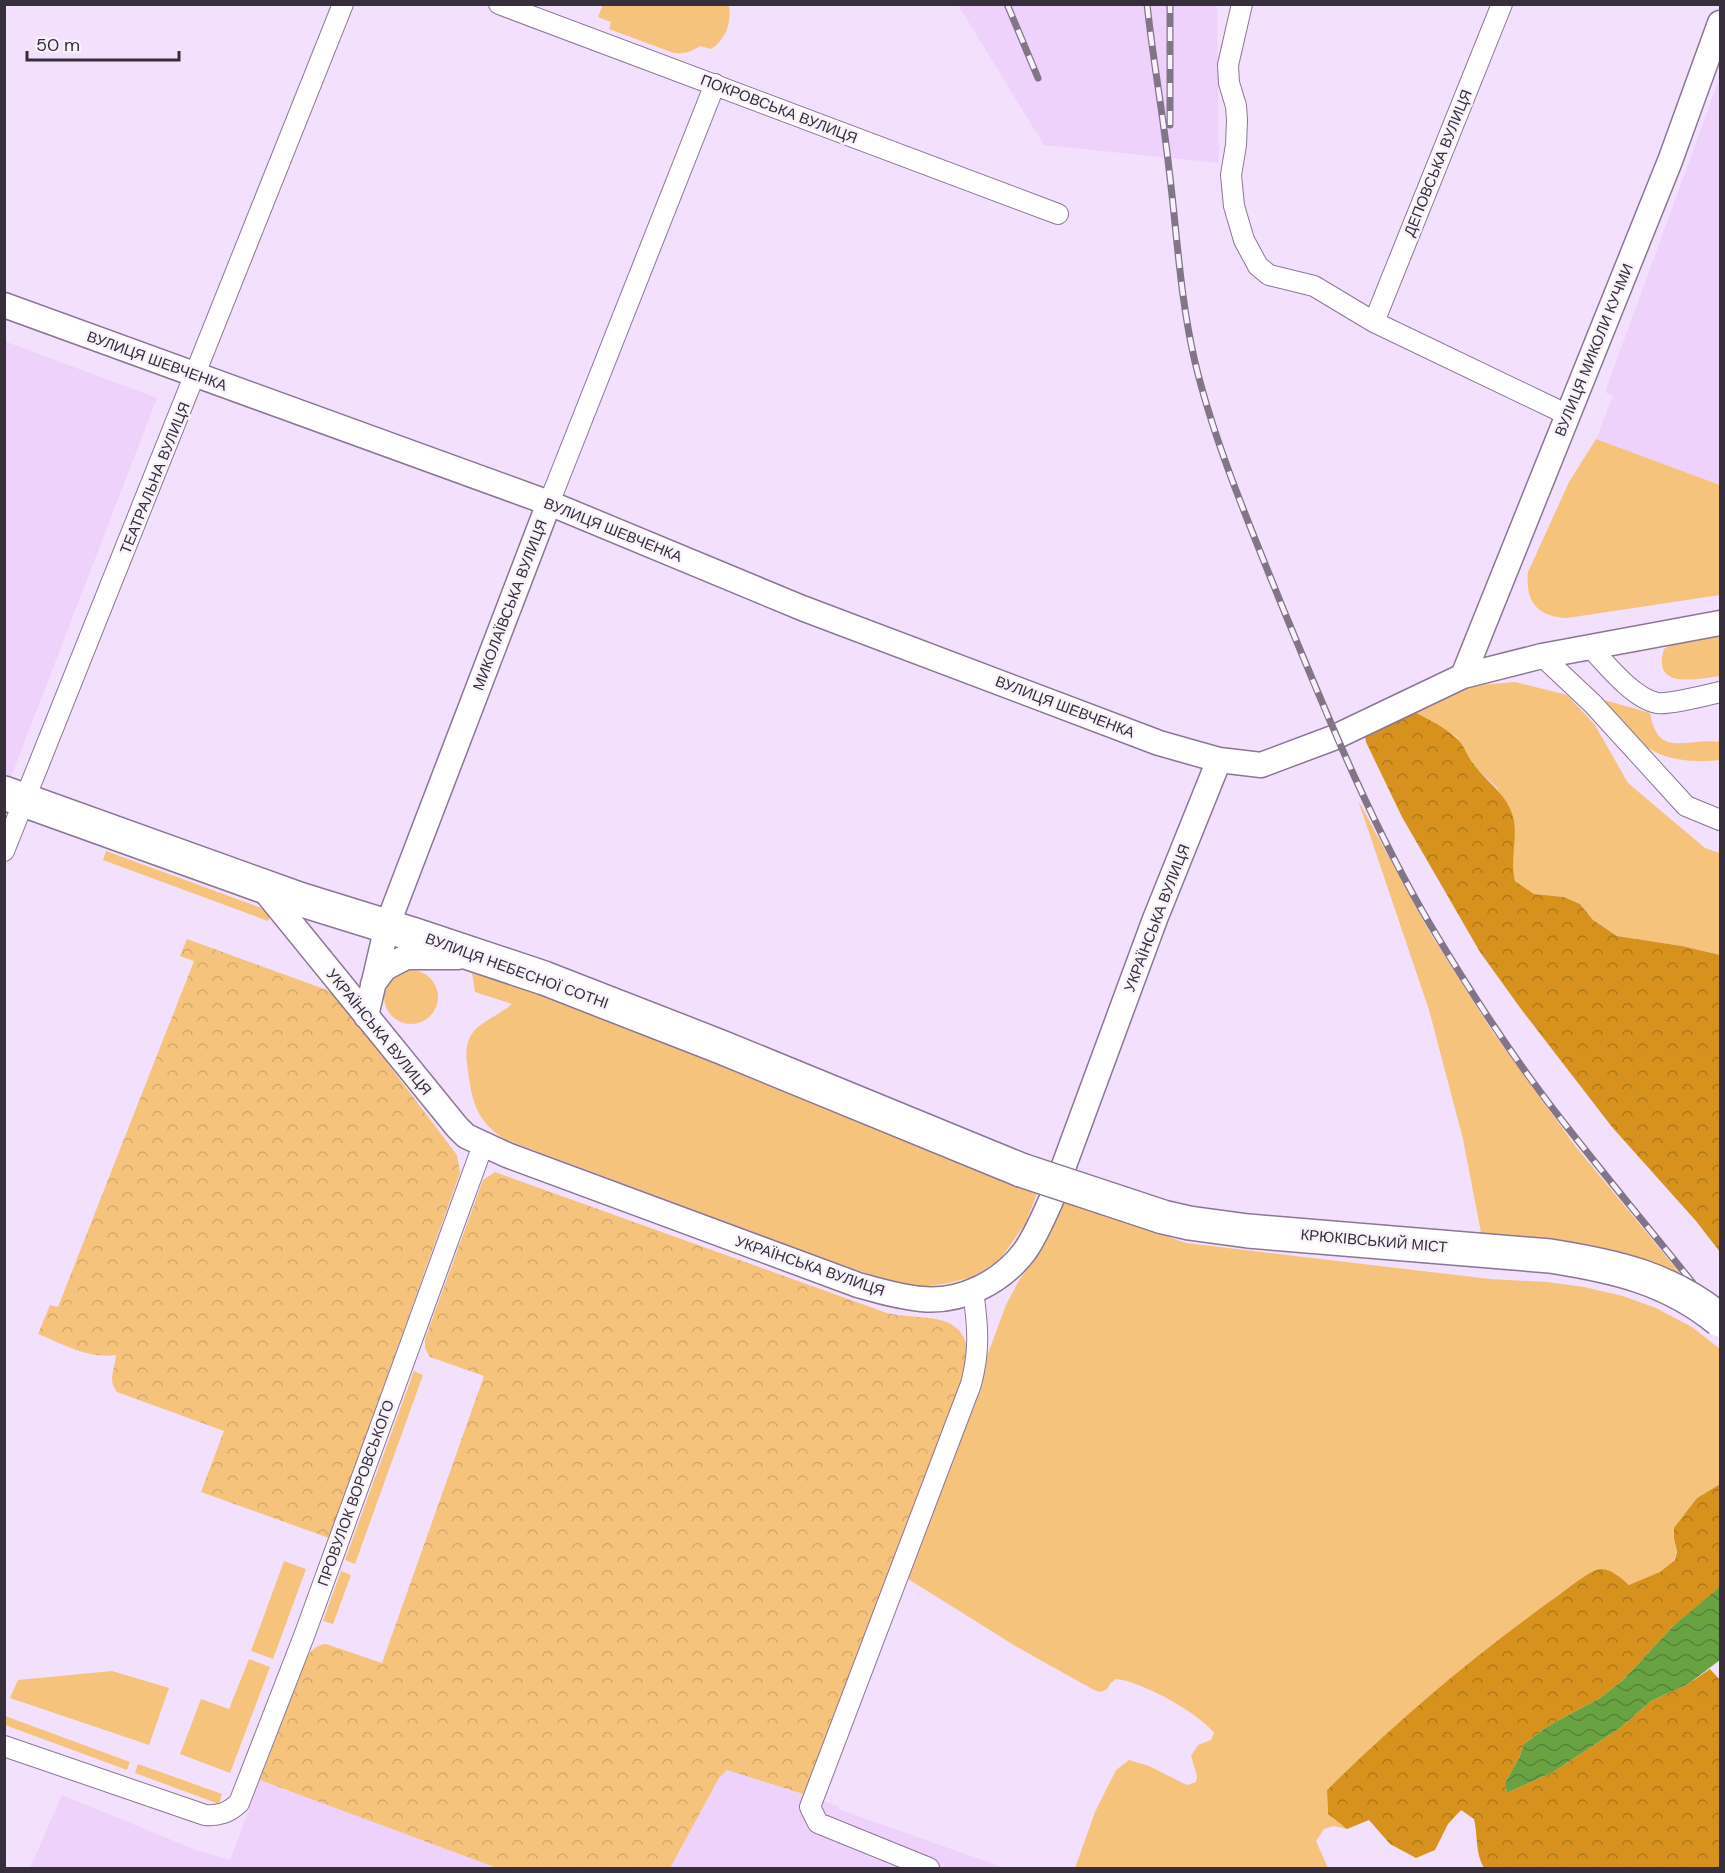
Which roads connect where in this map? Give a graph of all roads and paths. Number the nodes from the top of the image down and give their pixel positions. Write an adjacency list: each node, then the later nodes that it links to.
1 (344, 4): 10 (street, ТЕАТРАЛЬНА ВУЛИЦЯ)
2 (499, 4): 6 (street, ПОКРОВСЬКА ВУЛИЦЯ)
3 (1242, 4): 9 (street)
4 (1502, 4): 9 (street, ДЕПОВСЬКА ВУЛИЦЯ)
5 (1720, 23): 11 (street, ВУЛИЦЯ МИКОЛИ КУЧМИ)
6 (715, 84): 7 (street, ПОКРОВСЬКА ВУЛИЦЯ); 12 (street, МИКОЛАЇВСЬКА ВУЛИЦЯ)
7 (1058, 214)
8 (4, 304): 10 (street, ВУЛИЦЯ ШЕВЧЕНКА)
9 (1374, 322): 11 (street)
10 (196, 376): 12 (street, ВУЛИЦЯ ШЕВЧЕНКА); 19 (street, ТЕАТРАЛЬНА ВУЛИЦЯ)
11 (1568, 415): 16 (street, ВУЛИЦЯ МИКОЛИ КУЧМИ)
12 (549, 503): 18 (street, ВУЛИЦЯ ШЕВЧЕНКА); 23 (street, МИКОЛАЇВСЬКА ВУЛИЦЯ)
13 (1720, 623): 14 (street, ВУЛИЦЯ ШЕВЧЕНКА)
14 (1590, 647): 15 (street, ВУЛИЦЯ ШЕВЧЕНКА); 17 (street)
15 (1542, 656): 16 (street, ВУЛИЦЯ ШЕВЧЕНКА); 20 (street)
16 (1463, 676): 18 (street, ВУЛИЦЯ ШЕВЧЕНКА)
17 (1720, 693)
18 (1219, 760): 29 (street, УКРАЇНСЬКА ВУЛИЦЯ)
19 (15, 796): 21 (street, ТЕАТРАЛЬНА ВУЛИЦЯ); 22 (highway, ВУЛИЦЯ НЕБЕСНОЇ СОТНІ)
20 (1720, 820)
21 (4, 851)
22 (261, 886): 23 (highway, ВУЛИЦЯ НЕБЕСНОЇ СОТНІ); 26 (street, УКРАЇНСЬКА ВУЛИЦЯ)
23 (387, 926): 24 (highway, ВУЛИЦЯ НЕБЕСНОЇ СОТНІ); 25 (street, МИКОЛАЇВСЬКА ВУЛИЦЯ)
24 (481, 957): 25 (street); 28 (highway, ВУЛИЦЯ НЕБЕСНОЇ СОТНІ)
25 (373, 984): 26 (street, МИКОЛАЇВСЬКА ВУЛИЦЯ)
26 (366, 1016): 27 (street, УКРАЇНСЬКА ВУЛИЦЯ)
27 (483, 1145): 29 (street, УКРАЇНСЬКА ВУЛИЦЯ); 31 (street, ПРОВУЛОК ВОРОВСЬКОГО)
28 (1021, 1170): 30 (highway, КРЮКІВСЬКИЙ МІСТ, bridge)
29 (973, 1291): 32 (street)
30 (1720, 1320)
31 (4, 1746)
32 (929, 1869)

